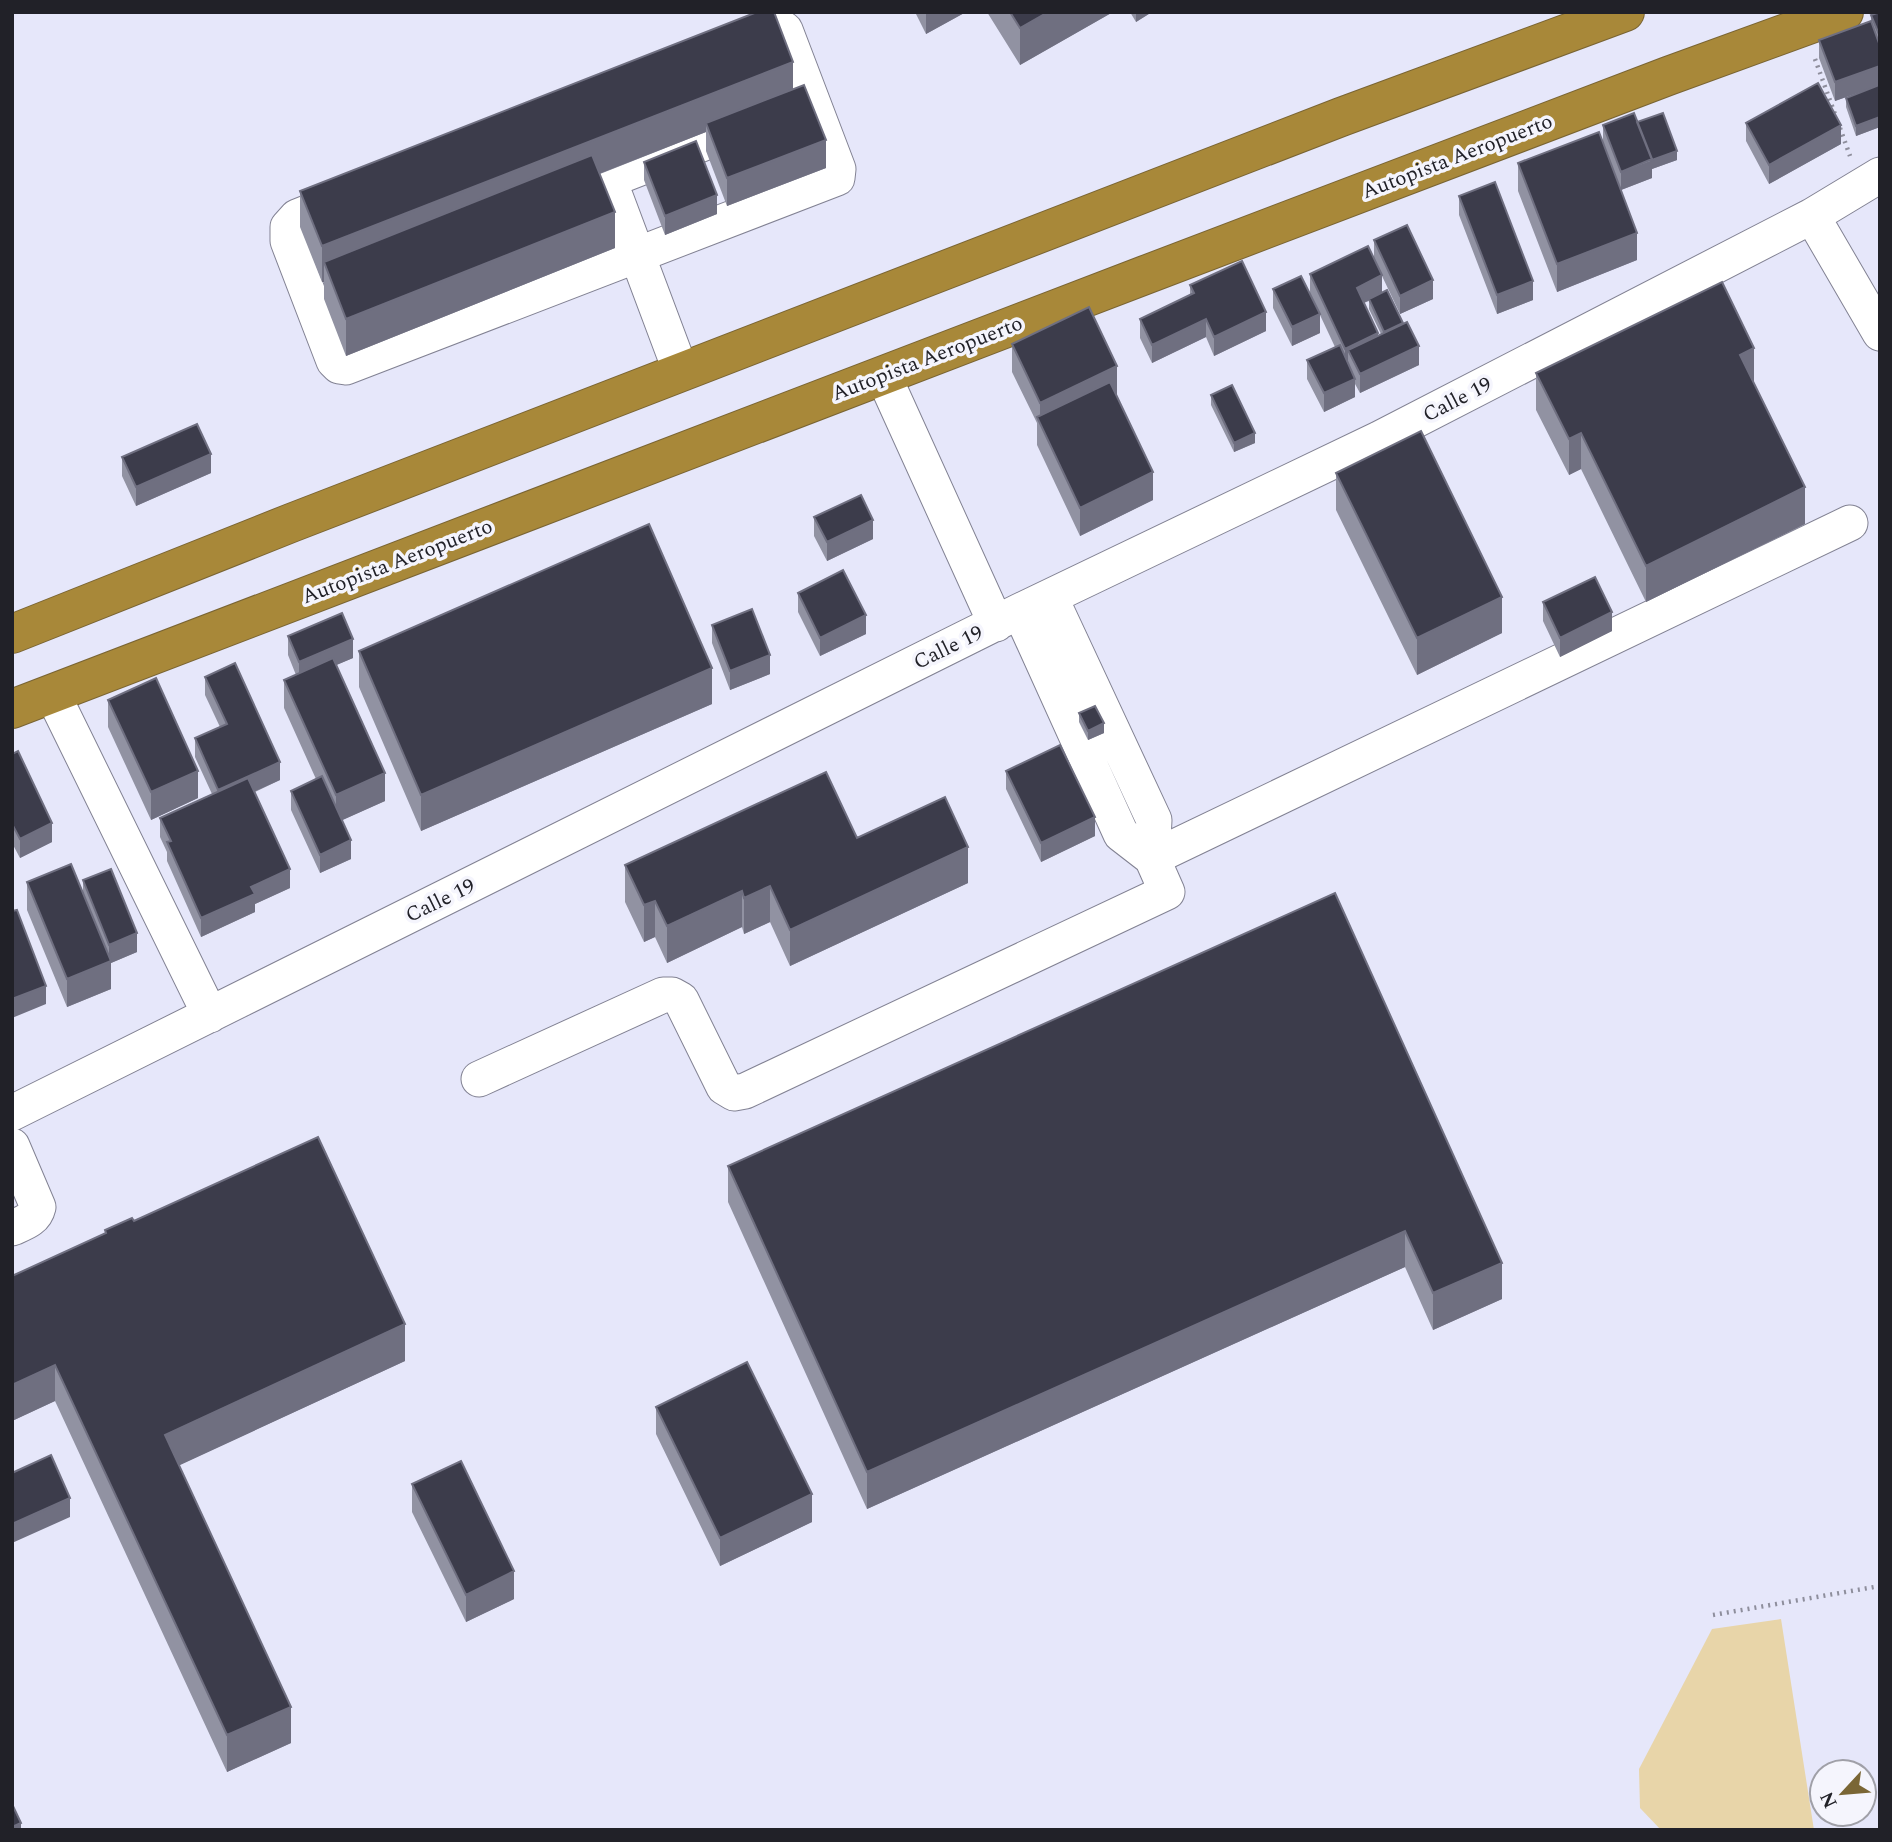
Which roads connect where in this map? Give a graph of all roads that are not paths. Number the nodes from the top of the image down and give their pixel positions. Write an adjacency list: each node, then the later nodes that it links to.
1 (1625, 12): 10 (highway)
2 (1844, 12): 11 (highway, Autopista Aeropuerto)
3 (791, 109): 4 (street); 8 (street); 8 (street)
4 (609, 180): 6 (street); 8 (street)
5 (1870, 181): 7 (street, Calle 19)
6 (531, 211)
7 (1812, 216): 9 (street); 13 (street, Calle 19)
8 (637, 253): 10 (street)
9 (1880, 333)
10 (681, 372): 14 (highway)
11 (883, 374): 13 (street); 15 (highway, Autopista Aeropuerto)
12 (1850, 523): 17 (street)
13 (1022, 610): 17 (street); 18 (street, Calle 19)
14 (12, 634)
15 (52, 693): 16 (highway, Autopista Aeropuerto); 18 (street)
16 (12, 709)
17 (1152, 858): 19 (street)
18 (209, 1015): 20 (street, Calle 19)
19 (479, 1079)
20 (12, 1113)
21 (12, 1146): 22 (street)
22 (12, 1228)

